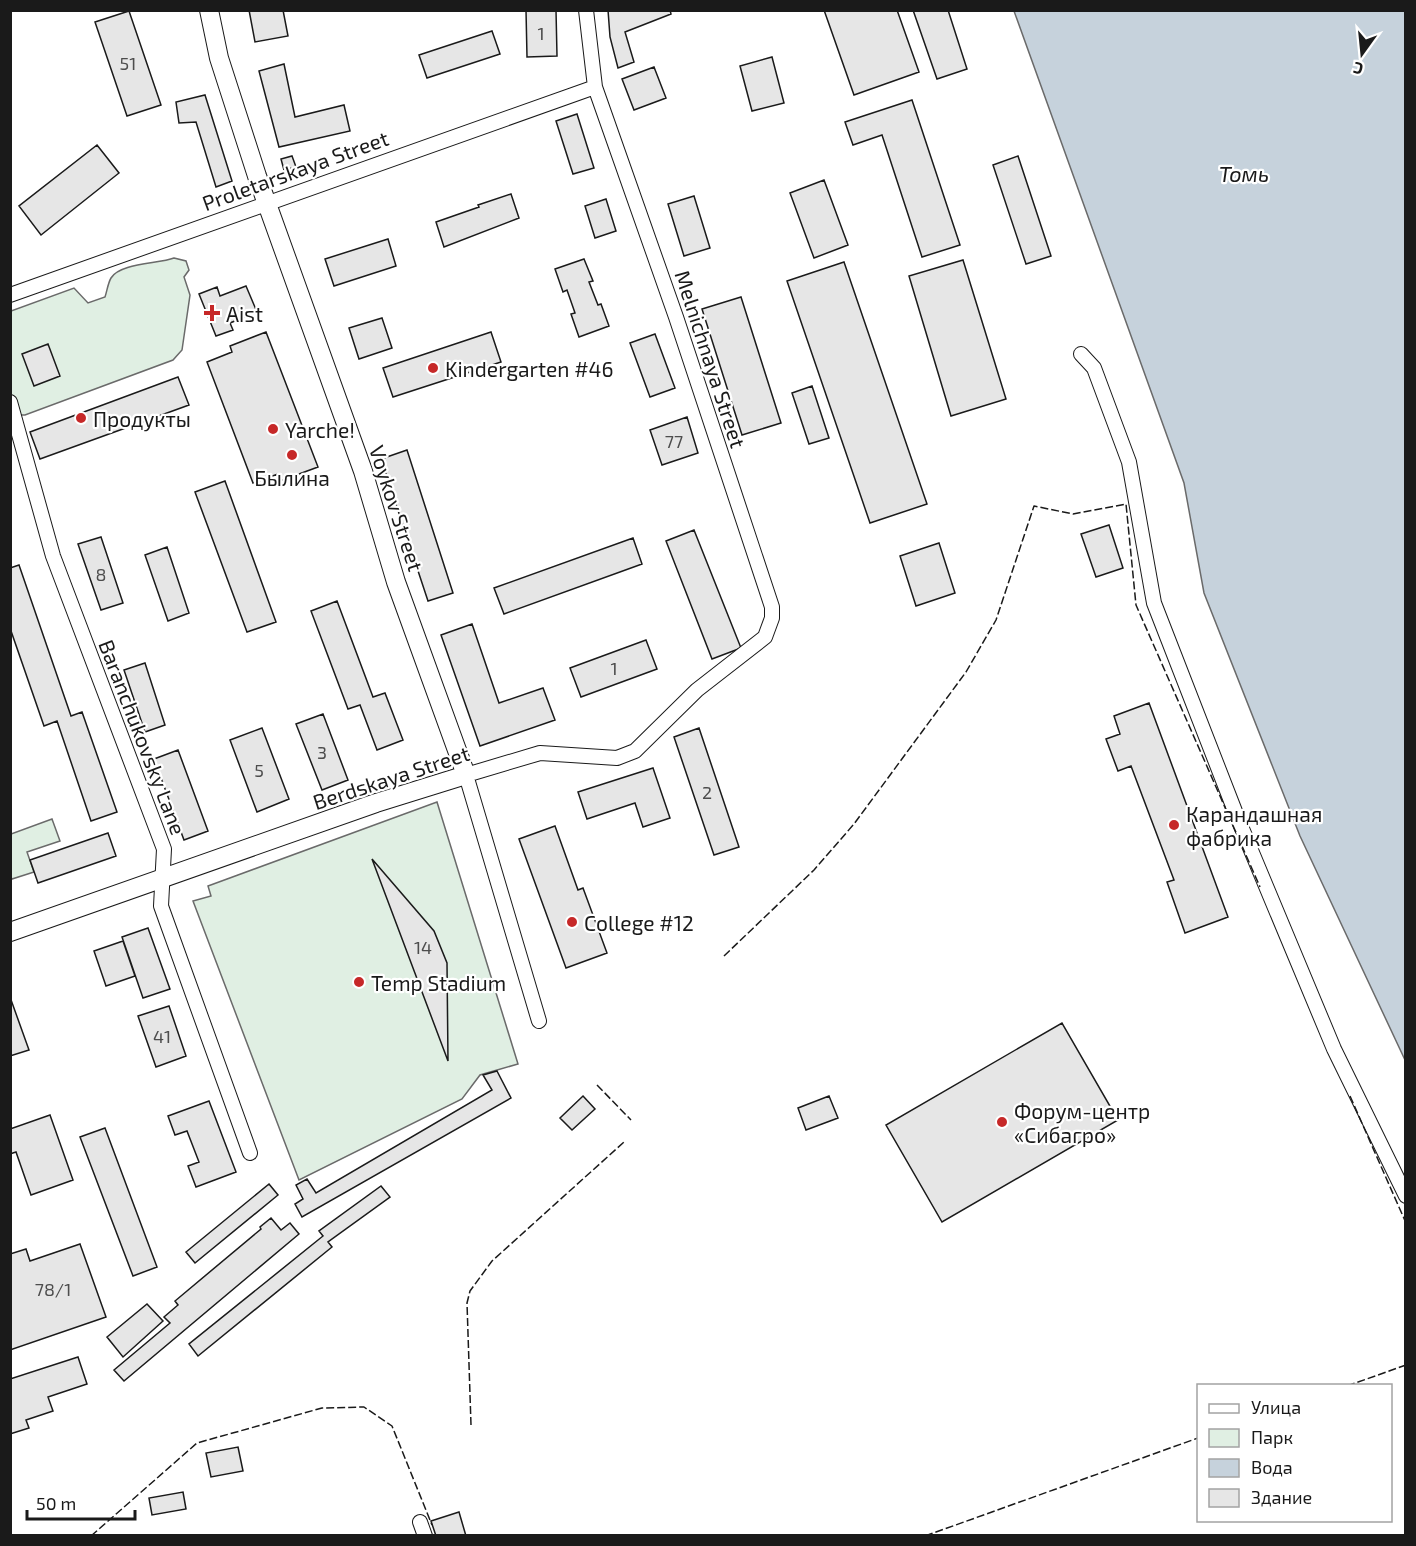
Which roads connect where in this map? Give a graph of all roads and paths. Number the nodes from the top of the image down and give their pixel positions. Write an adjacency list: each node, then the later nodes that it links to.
1 (209, 10): 4 (street, Voykov Street)
2 (586, 10): 3 (street, Melnichnaya Street)
3 (595, 87): 4 (street, Proletarskaya Street); 8 (street, Melnichnaya Street)
4 (267, 202): 5 (street, Proletarskaya Street); 9 (street, Voykov Street)
5 (10, 295)
6 (1080, 354): 14 (street)
7 (10, 402): 10 (street, Baranchukovsky Lane)
8 (758, 643): 9 (street, Berdskaya Street)
9 (466, 775): 10 (street, Berdskaya Street); 12 (street, Voykov Street)
10 (162, 878): 11 (street, Berdskaya Street); 13 (street, Baranchukovsky Lane)
11 (10, 932)
12 (539, 1021)
13 (250, 1153)
14 (1406, 1196)

